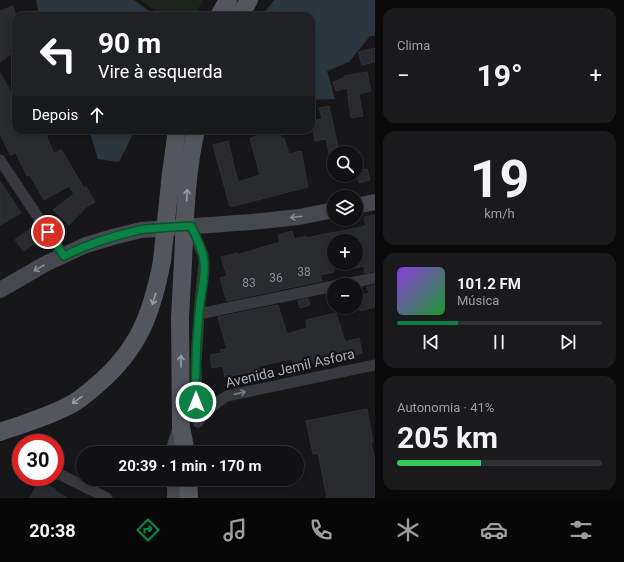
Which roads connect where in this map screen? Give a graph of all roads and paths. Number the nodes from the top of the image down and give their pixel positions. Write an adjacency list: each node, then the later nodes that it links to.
1 (228, 0): 3 (main road)
2 (249, 0): 4 (main road)
3 (221, 12)
4 (242, 12)
5 (176, 134): 20 (main road, one-way to 20, bridge)
6 (195, 134): 19 (main road, one-way to 6, bridge)
7 (0, 160): 12 (street)
8 (375, 202): 9 (street)
9 (363, 205)
10 (327, 211): 11 (street, one-way to 11)
11 (191, 226): 12 (street); 17 (street)
12 (64, 256): 16 (street, one-way to 16)
13 (375, 278): 14 (street)
14 (363, 280)
15 (327, 287): 17 (street)
16 (0, 290)
17 (199, 314): 19 (street)
18 (375, 365): 19 (street, Avenida Jemil Asfora, one-way to 18)
19 (187, 421): 21 (street); 22 (main road)
20 (0, 432)
21 (175, 446)
22 (186, 446)
23 (64, 476): 26 (street)
24 (175, 486): 27 (street)
25 (188, 486): 28 (main road)
26 (107, 498)
27 (175, 498)
28 (189, 498)

